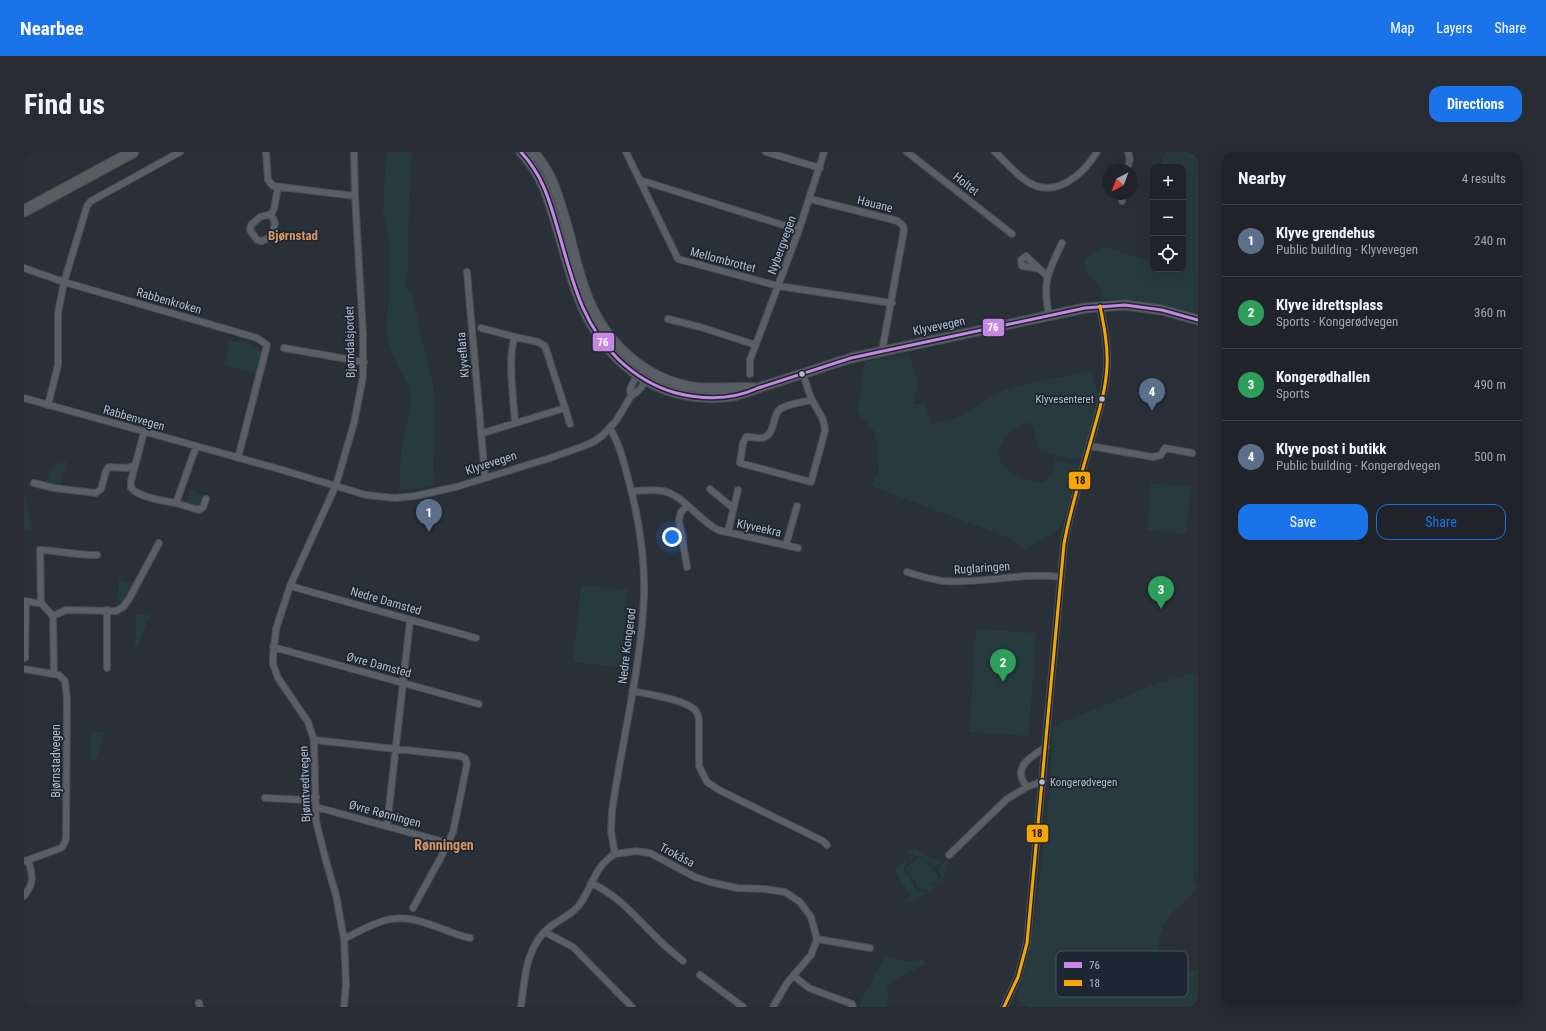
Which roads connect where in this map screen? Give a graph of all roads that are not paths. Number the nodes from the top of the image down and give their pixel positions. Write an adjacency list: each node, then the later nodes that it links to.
1 (132, 152): 20 (highway)
2 (180, 152): 29 (street)
3 (266, 152): 17 (street)
4 (354, 152): 18 (street, Bjørndalsjordet)
5 (520, 152): 45 (main road, Klyvevegen)
6 (533, 152): 42 (main road, Klyvevegen)
7 (626, 152): 16 (street, Mellombrottet)
8 (766, 152): 15 (street)
9 (824, 152): 15 (street, Nybergvegen)
10 (907, 152): 23 (street, Holtet)
11 (995, 152): 12 (street)
12 (1097, 152)
13 (1128, 152): 14 (street)
14 (1129, 164)
15 (820, 168): 19 (street, Nybergvegen)
16 (640, 180): 22 (street); 30 (street, Mellombrottet)
17 (278, 187): 18 (street); 21 (street)
18 (355, 196): 41 (street, Bjørndalsjordet)
19 (810, 199): 22 (street, Nybergvegen); 31 (street, Hauane)
20 (24, 211)
21 (271, 214): 21 (street)
22 (799, 230): 30 (street, Nybergvegen)
23 (1012, 234)
24 (1062, 243): 28 (street)
25 (24, 268): 29 (street, Rabbenkroken)
26 (1040, 269): 28 (street)
27 (468, 272): 57 (street, Klyveflata)
28 (1047, 276): 33 (street)
29 (64, 282): 51 (street); 61 (street, Rabbenkroken)
30 (778, 286): 31 (street); 38 (street, Nybergvegen)
31 (892, 303): 40 (street, Hauane)
32 (1100, 306): 33 (main road, Klyvevegen); 35 (main road, Klyvevegen); 58 (street)
33 (1049, 315): 40 (main road, Klyvevegen)
34 (668, 319): 38 (street)
35 (1198, 320)
36 (481, 328): 37 (street, Klyveflata)
37 (515, 337): 52 (street, Klyveflata); 53 (street)
38 (756, 345): 44 (street, Nybergvegen)
39 (284, 348): 41 (street)
40 (882, 351): 43 (main road, Klyvevegen)
41 (364, 362): 65 (street, Bjørndalsjordet)
42 (647, 370): 45 (street); 46 (street); 47 (main road, Klyvevegen)
43 (804, 373): 47 (main road, Klyvevegen); 50 (street)
44 (750, 374)
45 (637, 375): 46 (main road, Klyvevegen); 48 (street, Klyvevegen)
46 (646, 380): 47 (main road, Klyvevegen); 48 (street, Klyvevegen)
47 (758, 388)
48 (631, 396): 55 (street, Klyvevegen)
49 (24, 398): 51 (street, Rabbenvegen)
50 (811, 400): 50 (street)
51 (48, 405): 56 (street, Rabbenvegen)
52 (565, 408): 53 (street); 54 (street)
53 (515, 423): 57 (street)
54 (570, 424)
55 (610, 428): 63 (street, Klyvevegen); 68 (street, Nedre Kongerød)
56 (144, 432): 59 (street, Rabbenvegen); 62 (street)
57 (481, 435): 63 (street, Klyveflata)
58 (1090, 446): 60 (street); 81 (street)
59 (196, 447): 61 (street, Rabbenvegen); 70 (street)
60 (1192, 453)
61 (238, 458): 65 (street, Rabbenvegen)
62 (135, 465): 64 (street); 70 (street)
63 (484, 477): 65 (street, Klyvevegen)
64 (34, 483)
65 (336, 485): 82 (street, Bjørntvedtvegen)
66 (710, 489): 73 (street, Klyveekra)
67 (738, 490): 73 (street, Klyveekra)
68 (632, 491): 71 (street, Klyveekra); 95 (street, Nedre Kongerød)
69 (206, 499): 70 (street)
70 (176, 503)
71 (687, 506): 74 (street, Klyveekra); 79 (street)
72 (796, 506): 76 (street, Klyveekra)
73 (733, 508): 74 (street, Klyveekra)
74 (728, 532): 76 (street, Klyveekra)
75 (159, 543): 85 (street)
76 (786, 545): 77 (street, Klyveekra)
77 (798, 548)
78 (97, 555): 84 (street)
79 (688, 567)
80 (907, 572): 81 (street, Ruglaringen)
81 (1061, 577): 98 (street)
82 (290, 586): 87 (street, Nedre Damsted); 89 (street, Bjørntvedtvegen)
83 (25, 601): 84 (street); 90 (street)
84 (41, 603): 86 (street)
85 (108, 610): 86 (street); 91 (street)
86 (53, 616): 93 (street)
87 (410, 620): 88 (street, Nedre Damsted); 94 (street)
88 (476, 638)
89 (273, 648): 94 (street, Øvre Damsted); 97 (street, Bjørntvedtvegen)
90 (25, 658)
91 (107, 668)
92 (24, 669): 93 (street)
93 (54, 674): 110 (street, Bjørnstadvegen)
94 (402, 683): 96 (street, Øvre Damsted); 99 (street)
95 (632, 691): 107 (street, Nedre Kongerød); 108 (street)
96 (479, 704)
97 (314, 740): 99 (street); 102 (street, Bjørntvedtvegen)
98 (1046, 747): 100 (street); 101 (street)
99 (396, 749): 105 (street); 106 (street)
100 (1043, 781): 101 (street); 128 (street)
101 (1027, 787): 109 (street)
102 (316, 797): 103 (street); 104 (street, Bjørntvedtvegen)
103 (265, 798)
104 (316, 807): 105 (street, Øvre Rønningen); 117 (street, Bjørntvedtvegen)
105 (387, 826): 106 (street, Øvre Rønningen)
106 (448, 843): 113 (street)
107 (827, 845)
108 (615, 854): 111 (street); 116 (street, Trokåsa)
109 (949, 855)
110 (26, 860): 112 (street)
111 (591, 883): 114 (street); 119 (street)
112 (24, 896)
113 (413, 908)
114 (545, 932): 123 (street); 124 (street)
115 (470, 938): 117 (street)
116 (817, 938): 118 (street); 121 (street)
117 (344, 939): 122 (street, Bjørntvedtvegen)
118 (870, 948)
119 (683, 962)
120 (700, 975): 125 (street)
121 (794, 976): 126 (street); 127 (street)
122 (344, 1007)
123 (521, 1007)
124 (632, 1007)
125 (743, 1007)
126 (772, 1007)
127 (853, 1007)
128 (1004, 1007)

